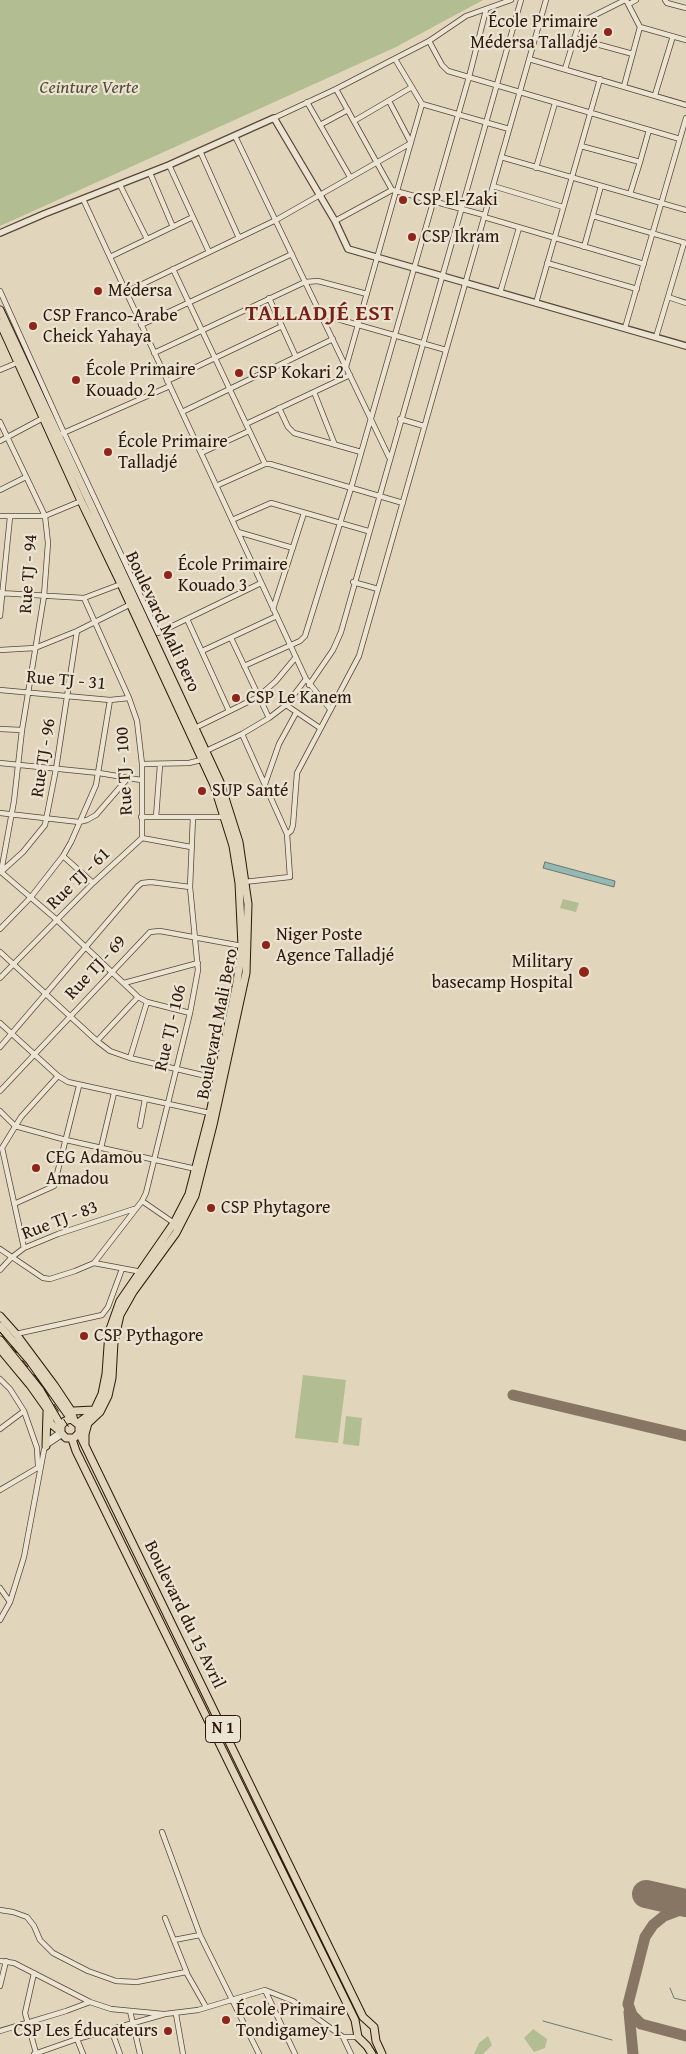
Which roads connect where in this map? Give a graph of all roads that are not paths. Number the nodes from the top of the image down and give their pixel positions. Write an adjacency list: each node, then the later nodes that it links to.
1 (511, 0): 9 (street)
2 (521, 0): 21 (street)
3 (546, 0): 17 (street)
4 (636, 0): 6 (street)
5 (665, 0): 8 (street)
6 (627, 1): 10 (street); 12 (street)
7 (686, 2): 8 (street)
8 (685, 8)
9 (486, 10): 14 (street); 19 (street)
10 (640, 27): 11 (street); 15 (street)
11 (673, 36): 13 (street); 26 (street)
12 (574, 38): 15 (street); 18 (street)
13 (686, 40)
14 (429, 41): 16 (street); 19 (street)
15 (633, 54): 22 (street)
16 (395, 59): 23 (street); 24 (street)
17 (529, 59): 18 (street); 25 (street)
18 (565, 68): 20 (street)
19 (469, 77): 21 (street); 34 (street)
20 (600, 79): 22 (street); 33 (street)
21 (496, 85): 25 (street); 38 (street)
22 (624, 86): 26 (street)
23 (412, 87): 27 (street); 30 (street)
24 (336, 89): 28 (street); 32 (street)
25 (520, 92): 29 (street); 40 (street)
26 (655, 95): 31 (street)
27 (389, 101): 37 (street); 44 (street)
28 (307, 102): 35 (street); 39 (street)
29 (555, 103): 33 (street); 51 (street)
30 (422, 104): 34 (street); 44 (street)
31 (686, 105)
32 (348, 110): 37 (street); 39 (street)
33 (590, 112): 41 (street); 45 (street)
34 (458, 114): 38 (street); 62 (street)
35 (274, 118): 42 (street); 60 (street)
36 (686, 118): 43 (street)
37 (354, 121): 49 (street)
38 (486, 122): 40 (street); 65 (street)
39 (320, 125): 53 (street)
40 (509, 129): 47 (street)
41 (649, 130): 43 (street); 48 (street)
42 (235, 136): 46 (street); 70 (street)
43 (680, 139): 63 (street)
44 (411, 143): 49 (street); 58 (street)
45 (581, 146): 48 (street); 54 (street)
46 (200, 151): 50 (street); 76 (street)
47 (501, 158): 51 (street); 56 (street)
48 (640, 162): 59 (street)
49 (377, 163): 53 (street); 58 (street)
50 (169, 165): 52 (street); 69 (street)
51 (536, 168): 54 (street)
52 (150, 172): 55 (street); 72 (street)
53 (350, 178): 60 (street)
54 (572, 178): 57 (street); 64 (street)
55 (120, 184): 61 (street); 78 (street)
56 (493, 186): 64 (street); 67 (street)
57 (601, 186): 59 (street); 68 (street)
58 (395, 191): 62 (street); 71 (street); 84 (street)
59 (630, 194): 63 (street)
60 (320, 195): 70 (street); 71 (street)
61 (83, 199): 74 (street); 83 (street)
62 (432, 201): 65 (street); 87 (street)
63 (661, 203): 66 (street); 75 (street)
64 (563, 208): 77 (street)
65 (462, 209): 67 (street); 89 (street)
66 (686, 210)
67 (484, 216): 73 (street); 91 (street)
68 (594, 216): 75 (street); 80 (street)
69 (193, 217): 72 (street); 81 (street)
70 (276, 220): 76 (street); 82 (street)
71 (335, 221): 84 (street)
72 (173, 227): 78 (street)
73 (519, 228): 77 (street); 95 (street)
74 (0, 233)
75 (653, 234): 79 (street); 86 (street)
76 (239, 238): 81 (street)
77 (554, 238): 80 (street); 85 (street)
78 (147, 240): 83 (street)
79 (685, 243): 97 (street)
80 (584, 246): 86 (street)
81 (209, 252): 88 (street)
82 (292, 254): 90 (street); 99 (street)
83 (110, 257): 94 (street)
84 (377, 257): 87 (street); 96 (street)
85 (547, 263): 92 (street); 100 (street)
86 (644, 264): 92 (street)
87 (413, 268): 89 (street); 110 (street)
88 (173, 269): 94 (street); 99 (street)
89 (442, 276): 91 (street); 113 (street)
90 (305, 282): 96 (street); 98 (street); 103 (street)
91 (465, 282): 95 (street); 115 (street)
92 (637, 289): 108 (street)
93 (0, 291): 135 (street)
94 (126, 292): 105 (street)
95 (500, 293): 100 (street)
96 (367, 294): 106 (street)
97 (668, 297): 101 (street); 111 (street)
98 (269, 298): 107 (street); 109 (street)
99 (189, 303): 105 (street); 109 (street)
100 (536, 303): 108 (street)
101 (686, 303)
102 (0, 310): 128 (main road, Boulevard Mali Bero)
103 (320, 314): 106 (street); 112 (street)
104 (0, 323): 119 (main road, Boulevard Mali Bero)
105 (141, 325): 116 (street)
106 (358, 325): 110 (street); 120 (street)
107 (282, 326): 117 (street); 118 (street)
108 (625, 328): 111 (street)
109 (202, 330): 116 (street); 118 (street)
110 (394, 335): 113 (street); 129 (street)
111 (656, 337): 114 (street)
112 (333, 340): 117 (street); 120 (street)
113 (422, 344): 115 (street); 130 (street)
114 (686, 346)
115 (446, 350): 133 (street)
116 (154, 353): 123 (street)
117 (296, 357): 124 (street)
118 (215, 359): 123 (street); 124 (street)
119 (19, 362): 121 (street); 128 (main road, Boulevard Mali Bero)
120 (346, 367): 122 (street)
121 (0, 370)
122 (350, 376): 125 (street); 129 (street)
123 (168, 384): 127 (street); 135 (street)
124 (229, 389): 127 (street); 132 (street)
125 (314, 392): 126 (street); 138 (street)
126 (279, 408): 132 (street); 138 (street)
127 (182, 412): 140 (street)
128 (46, 416): 135 (main road, Boulevard Mali Bero); 136 (street); 148 (main road, Boulevard Mali Bero)
129 (370, 418): 139 (street); 141 (street)
130 (400, 419): 133 (street); 141 (street)
131 (0, 422): 136 (street, Rue TJ - 94)
132 (246, 424): 134 (street)
133 (424, 426): 149 (street)
134 (249, 431): 140 (street); 142 (street)
135 (61, 434): 163 (main road, Boulevard Mali Bero)
136 (8, 438): 137 (street); 143 (street, Rue TJ - 94)
137 (0, 441)
138 (335, 445): 139 (street)
139 (361, 452): 145 (street)
140 (201, 453): 144 (street)
141 (389, 458): 147 (street)
142 (265, 464): 144 (street); 145 (street)
143 (26, 477): 146 (street); 152 (street, Rue TJ - 94)
144 (216, 486): 154 (street)
145 (351, 488): 147 (street); 155 (street)
146 (0, 490)
147 (378, 496): 149 (street); 156 (street)
148 (81, 501): 152 (street); 161 (main road, Boulevard Mali Bero)
149 (402, 503): 162 (street)
150 (304, 513): 154 (street); 155 (street); 158 (street)
151 (0, 516): 153 (street)
152 (45, 516): 153 (street); 165 (street, Rue TJ - 94)
153 (10, 517): 164 (street)
154 (232, 520): 157 (street)
155 (341, 523): 156 (street); 175 (street)
156 (368, 531): 159 (street)
157 (238, 532): 158 (street); 160 (street)
158 (293, 548): 168 (street)
159 (354, 582): 162 (street); 182 (street)
160 (261, 583): 168 (street); 171 (street)
161 (121, 584): 166 (street); 167 (main road, Boulevard Mali Bero)
162 (378, 589): 190 (street)
163 (135, 591): 167 (main road, Boulevard Mali Bero); 171 (street)
164 (1, 593): 165 (street); 169 (street)
165 (44, 596): 166 (street); 176 (street, Rue TJ - 94)
166 (84, 598): 172 (street, Rue TJ - 100)
167 (133, 603): 172 (street); 194 (main road, Boulevard Mali Bero); 199 (main road, Boulevard Mali Bero)
168 (274, 610): 170 (street)
169 (0, 616)
170 (277, 616): 174 (street); 175 (street)
171 (187, 619): 178 (street)
172 (94, 623): 173 (street); 187 (street, Rue TJ - 100)
173 (77, 631): 176 (street); 185 (street, Rue TJ - 96)
174 (231, 638): 178 (street); 180 (street)
175 (290, 645): 179 (street); 180 (street)
176 (35, 648): 177 (street); 184 (street, Rue TJ - 94)
177 (0, 650)
178 (202, 651): 191 (street)
179 (296, 657): 181 (street); 186 (street)
180 (244, 666): 186 (street)
181 (306, 680): 182 (street); 189 (street)
182 (309, 685): 190 (street)
183 (0, 690): 184 (street, Rue TJ - 31)
184 (28, 692): 185 (street, Rue TJ - 31); 197 (street, Rue TJ - 94)
185 (68, 695): 188 (street, Rue TJ - 31); 204 (street, Rue TJ - 96)
186 (258, 697): 191 (street); 193 (street)
187 (129, 698): 188 (street, Rue TJ - 31); 201 (street, Rue TJ - 100)
188 (110, 700): 205 (street)
189 (286, 705): 192 (street); 193 (street)
190 (330, 709): 195 (street)
191 (229, 711): 194 (street)
192 (296, 713): 195 (street); 208 (street)
193 (269, 718): 198 (street)
194 (195, 728): 199 (main road, Boulevard Mali Bero)
195 (320, 728): 217 (street)
196 (0, 729): 197 (street)
197 (22, 730): 203 (street, Rue TJ - 94)
198 (242, 734): 199 (street); 208 (street)
199 (206, 756): 202 (street); 215 (main road, Boulevard Mali Bero); 223 (main road, Boulevard Mali Bero)
200 (0, 763): 203 (street)
201 (142, 764): 202 (street); 207 (street, Rue TJ - 100)
202 (160, 764): 213 (street)
203 (18, 765): 204 (street); 210 (street, Rue TJ - 94)
204 (56, 769): 205 (street); 211 (street, Rue TJ - 96)
205 (99, 774): 206 (street); 216 (street)
206 (128, 778): 207 (street); 216 (street)
207 (141, 780): 212 (street, Rue TJ - 100)
208 (265, 784): 217 (street)
209 (0, 813): 210 (street)
210 (12, 814): 211 (street); 221 (street, Rue TJ - 94)
211 (48, 817): 216 (street); 221 (street, Rue TJ - 96)
212 (142, 817): 213 (street); 218 (street, Rue TJ - 100)
213 (156, 817): 214 (street)
214 (193, 817): 215 (street); 219 (street, Rue TJ - 106)
215 (225, 817): 223 (main road, Boulevard Mali Bero)
216 (79, 822): 220 (street)
217 (287, 834): 223 (street)
218 (142, 838): 219 (street); 222 (street, Rue TJ - 61)
219 (192, 847): 224 (street, Rue TJ - 106)
220 (63, 856): 222 (street); 225 (street)
221 (0, 872): 225 (street)
222 (93, 883): 226 (street, Rue TJ - 61)
223 (242, 883): 230 (main road, Boulevard Mali Bero); 250 (main road, Boulevard Mali Bero)
224 (190, 887): 228 (street, Rue TJ - 106); 229 (street)
225 (31, 897): 226 (street); 227 (street)
226 (57, 920): 229 (street); 233 (street, Rue TJ - 61)
227 (0, 929)
228 (195, 938): 230 (street, Rue TJ - 69); 232 (street, Rue TJ - 106); 234 (street, Rue TJ - 69)
229 (85, 946): 234 (street); 237 (street)
230 (242, 946): 250 (main road, Boulevard Mali Bero)
231 (0, 952): 233 (street)
232 (198, 963): 236 (street); 240 (street, Rue TJ - 106)
233 (13, 964): 235 (street, Rue TJ - 61); 237 (street)
234 (112, 971): 236 (street); 241 (street, Rue TJ - 69)
235 (0, 978)
236 (124, 983): 238 (street)
237 (45, 993): 241 (street); 243 (street)
238 (138, 997): 239 (street); 244 (street)
239 (147, 1002): 240 (street); 247 (street)
240 (190, 1012): 248 (street, Rue TJ - 106)
241 (70, 1016): 244 (street); 246 (street, Rue TJ - 69)
242 (0, 1023): 243 (street)
243 (12, 1034): 245 (street); 246 (street)
244 (97, 1041): 247 (street)
245 (0, 1047)
246 (34, 1055): 249 (street); 252 (street, Rue TJ - 69)
247 (130, 1058): 248 (street)
248 (176, 1069): 250 (street); 255 (street, Rue TJ - 106)
249 (58, 1076): 251 (street); 258 (street)
250 (220, 1079): 257 (main road, Boulevard Mali Bero); 274 (main road, Boulevard Mali Bero)
251 (79, 1086): 253 (street); 260 (street)
252 (0, 1092)
253 (114, 1093): 254 (street); 261 (street)
254 (146, 1099): 255 (street); 259 (street)
255 (167, 1104): 257 (street); 262 (street, Rue TJ - 106)
256 (0, 1111): 258 (street)
257 (210, 1113): 263 (main road, Boulevard Mali Bero)
258 (15, 1126): 260 (street); 265 (street)
259 (140, 1126)
260 (66, 1140): 261 (street); 265 (street)
261 (101, 1148): 262 (street)
262 (154, 1160): 263 (street); 264 (street, Rue TJ - 106)
263 (196, 1169): 267 (main road, Boulevard Mali Bero)
264 (142, 1201): 266 (street, Rue TJ - 106); 267 (street)
265 (14, 1204): 268 (street)
266 (136, 1208): 268 (street, Rue TJ - 83); 271 (street, Rue TJ - 106)
267 (174, 1223): 274 (main road, Boulevard Mali Bero)
268 (24, 1248): 270 (street, Rue TJ - 83)
269 (0, 1249): 270 (street)
270 (11, 1258): 271 (street); 273 (street, Rue TJ - 83)
271 (94, 1263): 272 (street)
272 (122, 1269): 274 (street); 277 (street)
273 (0, 1270)
274 (144, 1273): 282 (main road, Boulevard Mali Bero); 286 (main road, Boulevard Mali Bero)
275 (0, 1316): 277 (main road, Boulevard du 15 Avril)
276 (0, 1326): 287 (main road, Boulevard du 15 Avril)
277 (16, 1334): 281 (main road, Boulevard du 15 Avril)
278 (0, 1340): 289 (main road)
279 (0, 1349): 283 (main road)
280 (0, 1380): 285 (street)
281 (67, 1406): 284 (main road, Boulevard du 15 Avril); 287 (main road, Boulevard du 15 Avril)
282 (96, 1409): 284 (main road); 287 (main road)
283 (47, 1410): 289 (main road); 291 (main road)
284 (74, 1411): 287 (main road, Boulevard du 15 Avril)
285 (24, 1412): 288 (street); 293 (street)
286 (88, 1423): 287 (main road, Boulevard Mali Bero); 292 (main road)
287 (76, 1424): 289 (main road); 290 (main road); 292 (main road, Boulevard du 15 Avril / N 1)
288 (0, 1429)
289 (61, 1430): 290 (main road); 291 (street)
290 (72, 1439): 320 (main road, Boulevard du 15 Avril / N 1)
291 (46, 1446): 293 (street)
292 (86, 1446): 316 (main road, Boulevard du 15 Avril / N 1)
293 (39, 1467): 294 (street); 296 (street)
294 (0, 1490)
295 (0, 1588): 296 (street)
296 (10, 1602): 297 (street)
297 (0, 1620)
298 (162, 1832): 301 (street)
299 (0, 1910): 305 (street)
300 (165, 1918): 302 (street)
301 (200, 1935): 302 (street); 308 (street)
302 (174, 1940): 305 (street)
303 (3, 1961): 304 (street); 306 (street)
304 (34, 1973): 309 (street); 314 (street)
305 (187, 1973): 310 (street)
306 (0, 1986)
307 (265, 1990): 308 (street); 319 (street); 329 (street)
308 (234, 2000): 310 (street); 328 (street)
309 (90, 2002): 311 (street); 314 (street)
310 (206, 2008): 313 (street)
311 (130, 2011): 312 (street); 315 (street)
312 (165, 2014): 313 (street); 315 (street)
313 (176, 2014): 327 (street)
314 (27, 2022): 318 (street); 323 (street)
315 (134, 2023): 317 (street); 326 (street)
316 (370, 2024): 320 (main road); 321 (main road)
317 (111, 2029): 322 (street); 325 (street)
318 (0, 2031)
319 (344, 2036): 320 (street); 330 (street)
320 (359, 2036): 321 (main road); 331 (main road, Boulevard du 15 Avril / N 1)
321 (375, 2037): 332 (main road)
322 (77, 2039): 323 (street); 324 (street)
323 (35, 2054)
324 (83, 2054)
325 (120, 2054)
326 (140, 2054)
327 (183, 2054)
328 (259, 2054)
329 (295, 2054)
330 (350, 2054)
331 (372, 2054)
332 (382, 2054)

